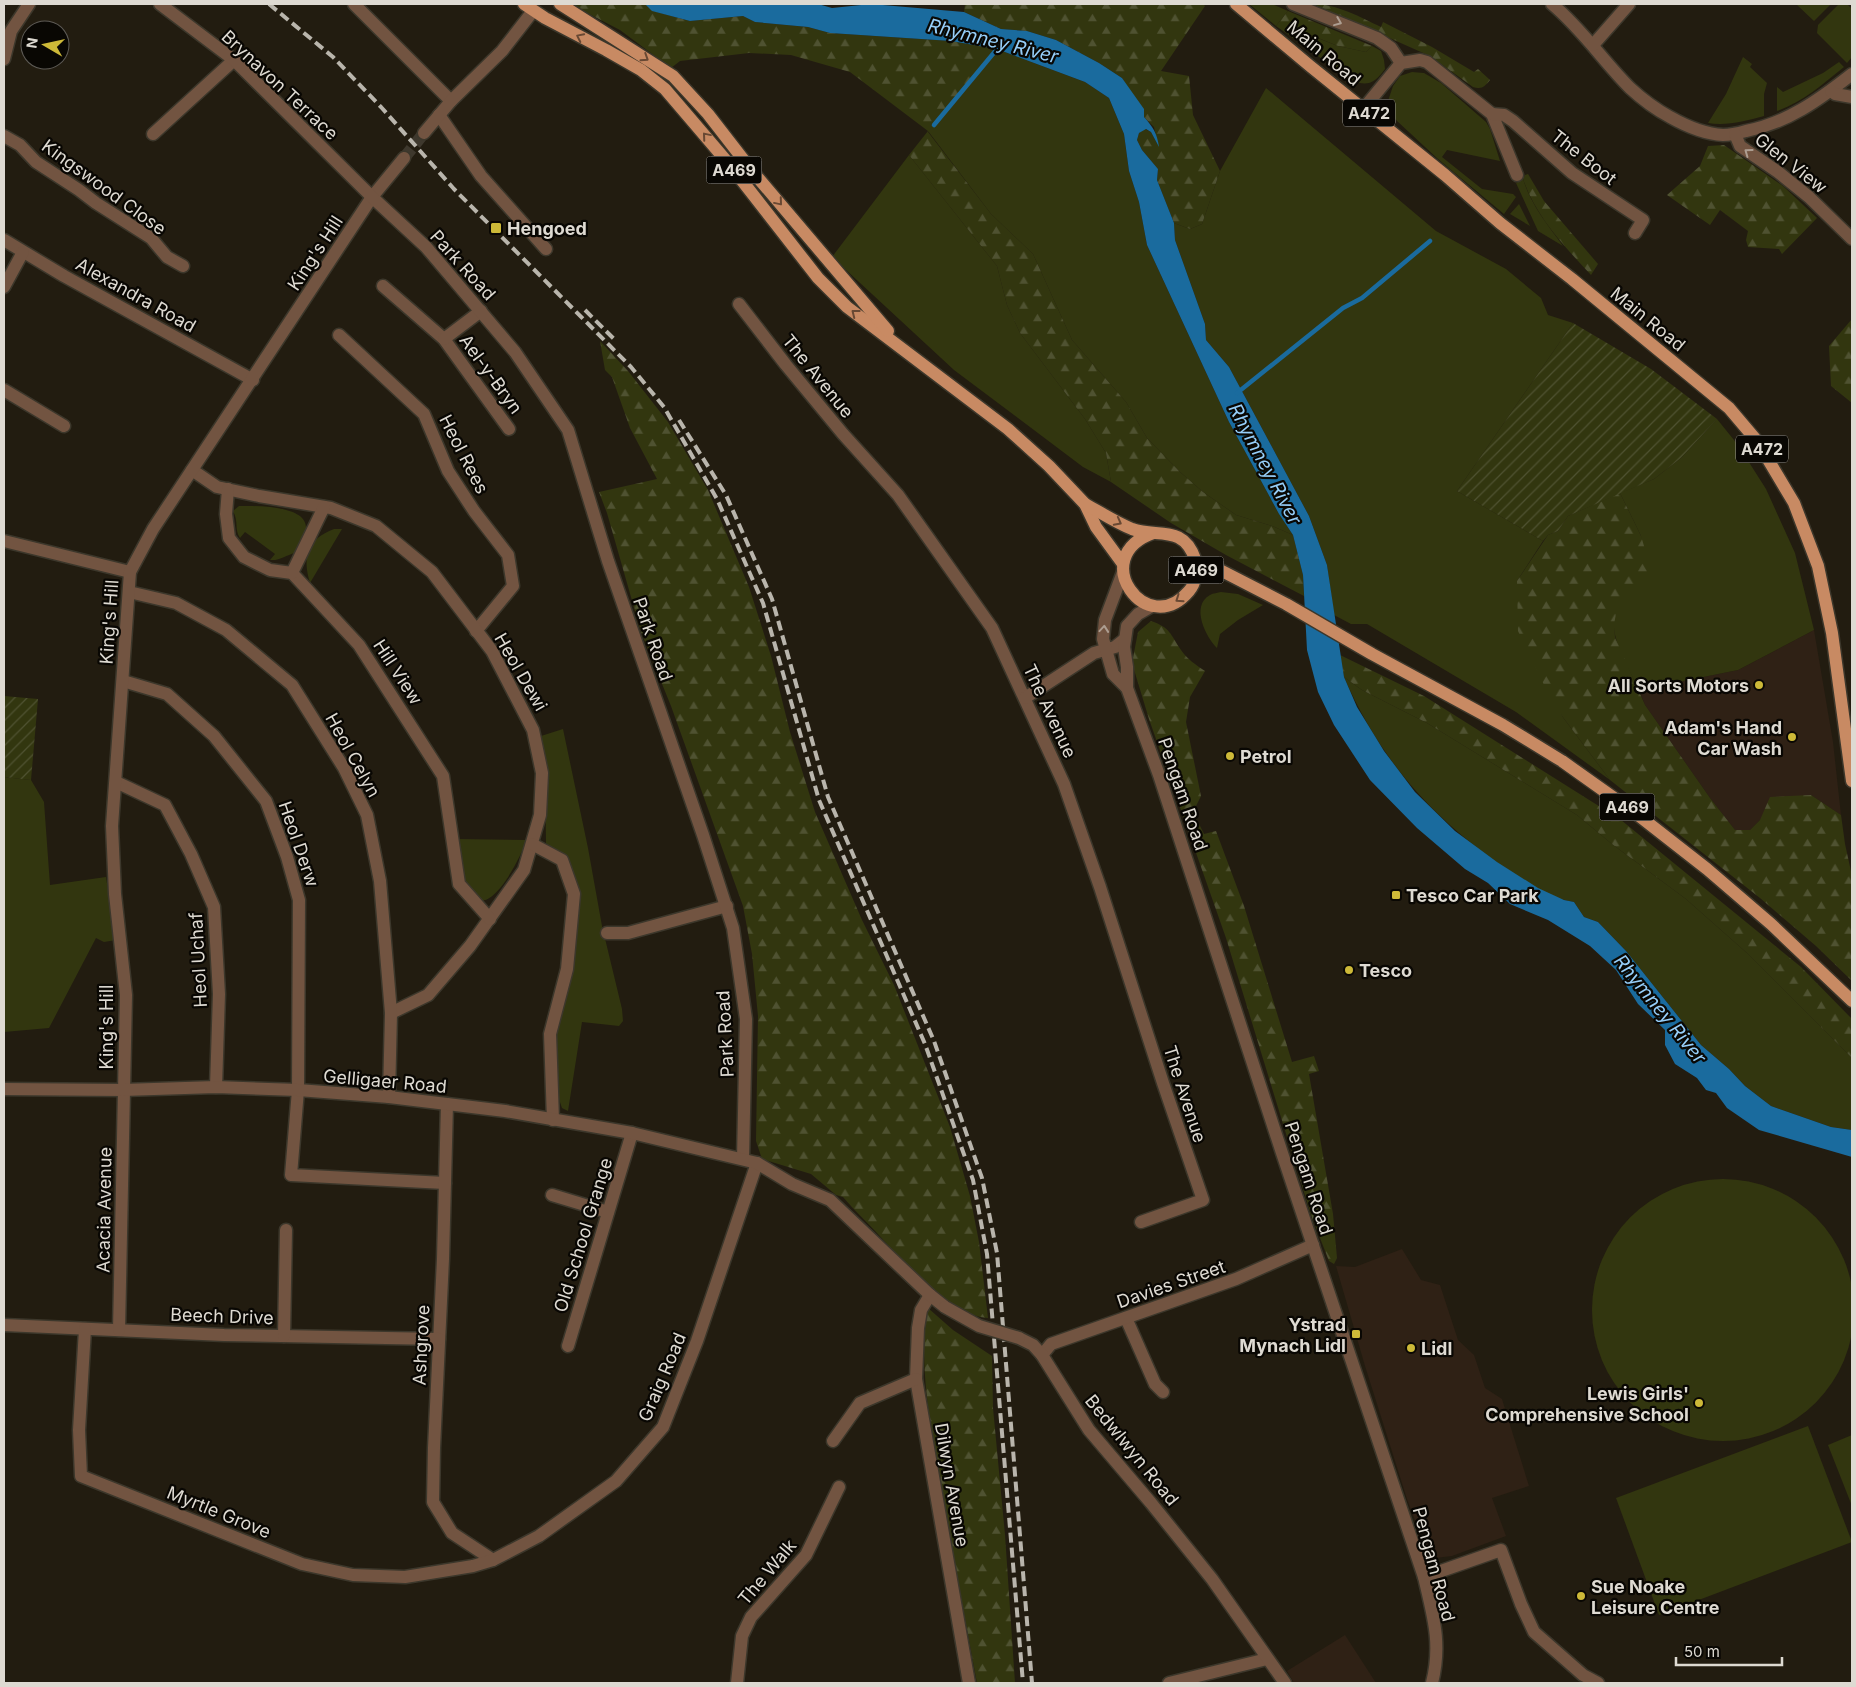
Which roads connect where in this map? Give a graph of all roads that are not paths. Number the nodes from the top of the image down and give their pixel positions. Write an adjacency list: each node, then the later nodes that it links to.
1 (29, 4): 11 (street)
2 (160, 4): 12 (street, Brynavon Terrace)
3 (354, 4): 17 (street)
4 (560, 4): 40 (main road, A469, one-way to 40)
5 (1236, 4): 18 (main road, Main Road / A472)
6 (1293, 4): 13 (street, Main Road, one-way to 13)
7 (1552, 4): 10 (street)
8 (1629, 4): 10 (street)
9 (529, 7): 17 (street); 40 (main road, A469, one-way to 9)
10 (1593, 45): 23 (street)
11 (4, 59)
12 (234, 60): 22 (street); 27 (street, Brynavon Terrace)
13 (1401, 64): 18 (street); 19 (street)
14 (1852, 74): 15 (street)
15 (1830, 91): 16 (street); 23 (street)
16 (1852, 97)
17 (451, 101): 20 (street)
18 (1364, 108): 63 (main road, Main Road / A472)
19 (1492, 114): 26 (street); 28 (street, The Boot)
20 (439, 116): 21 (street); 31 (street)
21 (424, 133)
22 (153, 134)
23 (1735, 134): 29 (street, Glen View, one-way to 23)
24 (4, 136): 33 (street, Kingswood Close)
25 (404, 158): 27 (street, King's Hill)
26 (1517, 175)
27 (372, 197): 37 (street, Park Road); 41 (street, King's Hill)
28 (1635, 233)
29 (1852, 239)
30 (4, 240): 32 (street, Alexandra Road)
31 (546, 249)
32 (23, 252): 35 (street); 41 (street, Alexandra Road)
33 (183, 266)
34 (383, 286): 39 (street, Ael-y-Bryn)
35 (4, 287)
36 (739, 304): 62 (street, The Avenue)
37 (481, 311): 39 (street, Ael-y-Bryn); 66 (street, Park Road)
38 (339, 335): 57 (street, Heol Rees)
39 (444, 339): 44 (street, Ael-y-Bryn)
40 (922, 364): 47 (main road, A469)
41 (253, 380): 45 (street, King's Hill)
42 (4, 390): 43 (street)
43 (64, 426)
44 (509, 429)
45 (192, 470): 46 (street, Heol Dewi); 53 (street, King's Hill)
46 (228, 489): 48 (street, Heol Dewi); 54 (street)
47 (1085, 504): 49 (main road, A469, one-way to 49); 52 (main road, A469)
48 (324, 507): 54 (street); 57 (street, Heol Dewi)
49 (1153, 533): 51 (main road, A469); 52 (main road)
50 (4, 542): 53 (street)
51 (1196, 564): 56 (main road, A469, one-way to 56); 69 (main road, A469)
52 (1123, 568): 56 (main road, A469); 59 (street, Pengam Road, one-way to 52)
53 (130, 572): 55 (street, King's Hill)
54 (292, 573): 67 (street, Hill View)
55 (129, 592): 60 (street, King's Hill); 70 (street, Heol Celyn)
56 (1152, 606): 58 (street, Pengam Road)
57 (476, 631): 65 (street, Heol Dewi)
58 (1125, 640): 59 (street); 61 (street, Pengam Road)
59 (1106, 650): 61 (street, Pengam Road); 62 (street)
60 (123, 681): 64 (street, King's Hill); 74 (street, Heol Derw)
61 (1127, 688): 86 (street, Pengam Road)
62 (1025, 698): 84 (street, The Avenue)
63 (1852, 780)
64 (116, 782): 71 (street, Heol Uchaf); 73 (street, King's Hill)
65 (532, 844): 67 (street, Heol Dewi); 77 (street)
66 (727, 906): 68 (street); 79 (street, Park Road)
67 (490, 919): 70 (street, Heol Dewi)
68 (607, 933)
69 (1852, 1001)
70 (391, 1013): 75 (street, Heol Celyn)
71 (216, 1087): 73 (street, Gelligaer Road); 74 (street, Gelligaer Road)
72 (4, 1089): 73 (street, Gelligaer Road)
73 (123, 1090): 91 (street, Acacia Avenue)
74 (298, 1090): 75 (street, Gelligaer Road); 81 (street, Heol Derw)
75 (389, 1096): 76 (street, Gelligaer Road)
76 (447, 1104): 77 (street, Gelligaer Road); 81 (street, Ashgrove)
77 (553, 1120): 78 (street, Gelligaer Road)
78 (632, 1133): 79 (street, Gelligaer Road); 83 (street, Old School Grange)
79 (743, 1159): 80 (street, Gelligaer Road)
80 (757, 1163): 87 (street, Bedwlwyn Road); 100 (street, Graig Road)
81 (445, 1182): 93 (street, Ashgrove)
82 (552, 1195): 83 (street)
83 (608, 1212): 94 (street, Old School Grange)
84 (1141, 1222)
85 (286, 1230): 92 (street)
86 (1313, 1246): 88 (street, Davies Street); 101 (street, Pengam Road)
87 (930, 1295): 95 (street, Bedwlwyn Road, bridge); 96 (street, Dilwyn Avenue)
88 (1126, 1318): 95 (street, Davies Street); 97 (street)
89 (4, 1325): 90 (street, Beech Drive)
90 (85, 1329): 91 (street, Beech Drive); 100 (street, Myrtle Grove)
91 (119, 1330): 92 (street, Beech Drive)
92 (284, 1336): 93 (street, Beech Drive)
93 (439, 1340): 100 (street, Ashgrove)
94 (568, 1346)
95 (1042, 1355): 102 (street, Bedwlwyn Road)
96 (916, 1379): 98 (street); 105 (street, Dilwyn Avenue)
97 (1164, 1392)
98 (833, 1441)
99 (839, 1487): 104 (street, The Walk)
100 (493, 1560)
101 (1424, 1577): 103 (street); 108 (street, Pengam Road)
102 (1267, 1659): 106 (street); 107 (street, Bedwlwyn Road)
103 (1585, 1679): 109 (street)
104 (738, 1683)
105 (968, 1683)
106 (1170, 1683)
107 (1285, 1683)
108 (1432, 1683)
109 (1598, 1683)

